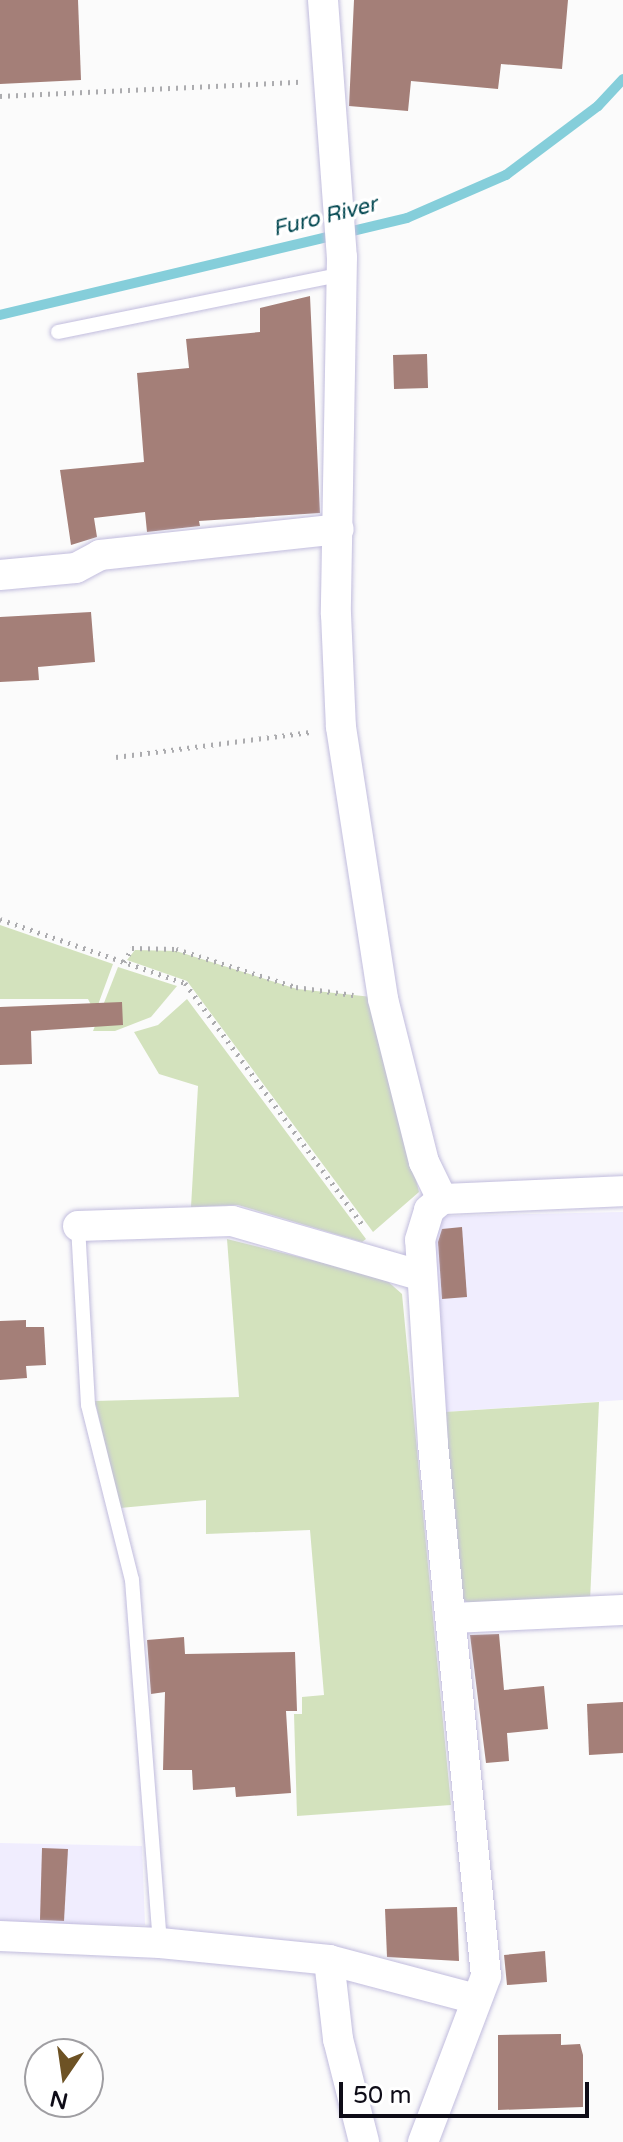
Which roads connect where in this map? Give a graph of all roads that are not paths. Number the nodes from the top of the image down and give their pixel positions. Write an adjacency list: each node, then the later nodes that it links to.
1 (323, 0): 2 (street)
2 (342, 266): 3 (lane); 4 (street)
3 (58, 332)
4 (339, 529): 5 (street); 7 (street)
5 (0, 575)
6 (623, 1191): 7 (street)
7 (442, 1199): 9 (street)
8 (78, 1226): 9 (street); 13 (lane)
9 (406, 1271): 11 (street)
10 (623, 1610): 11 (street)
11 (452, 1618): 15 (street)
12 (0, 1936): 13 (street)
13 (160, 1943): 14 (street)
14 (329, 1960): 15 (street); 16 (street)
15 (476, 1999): 17 (street)
16 (364, 2142)
17 (423, 2142)

